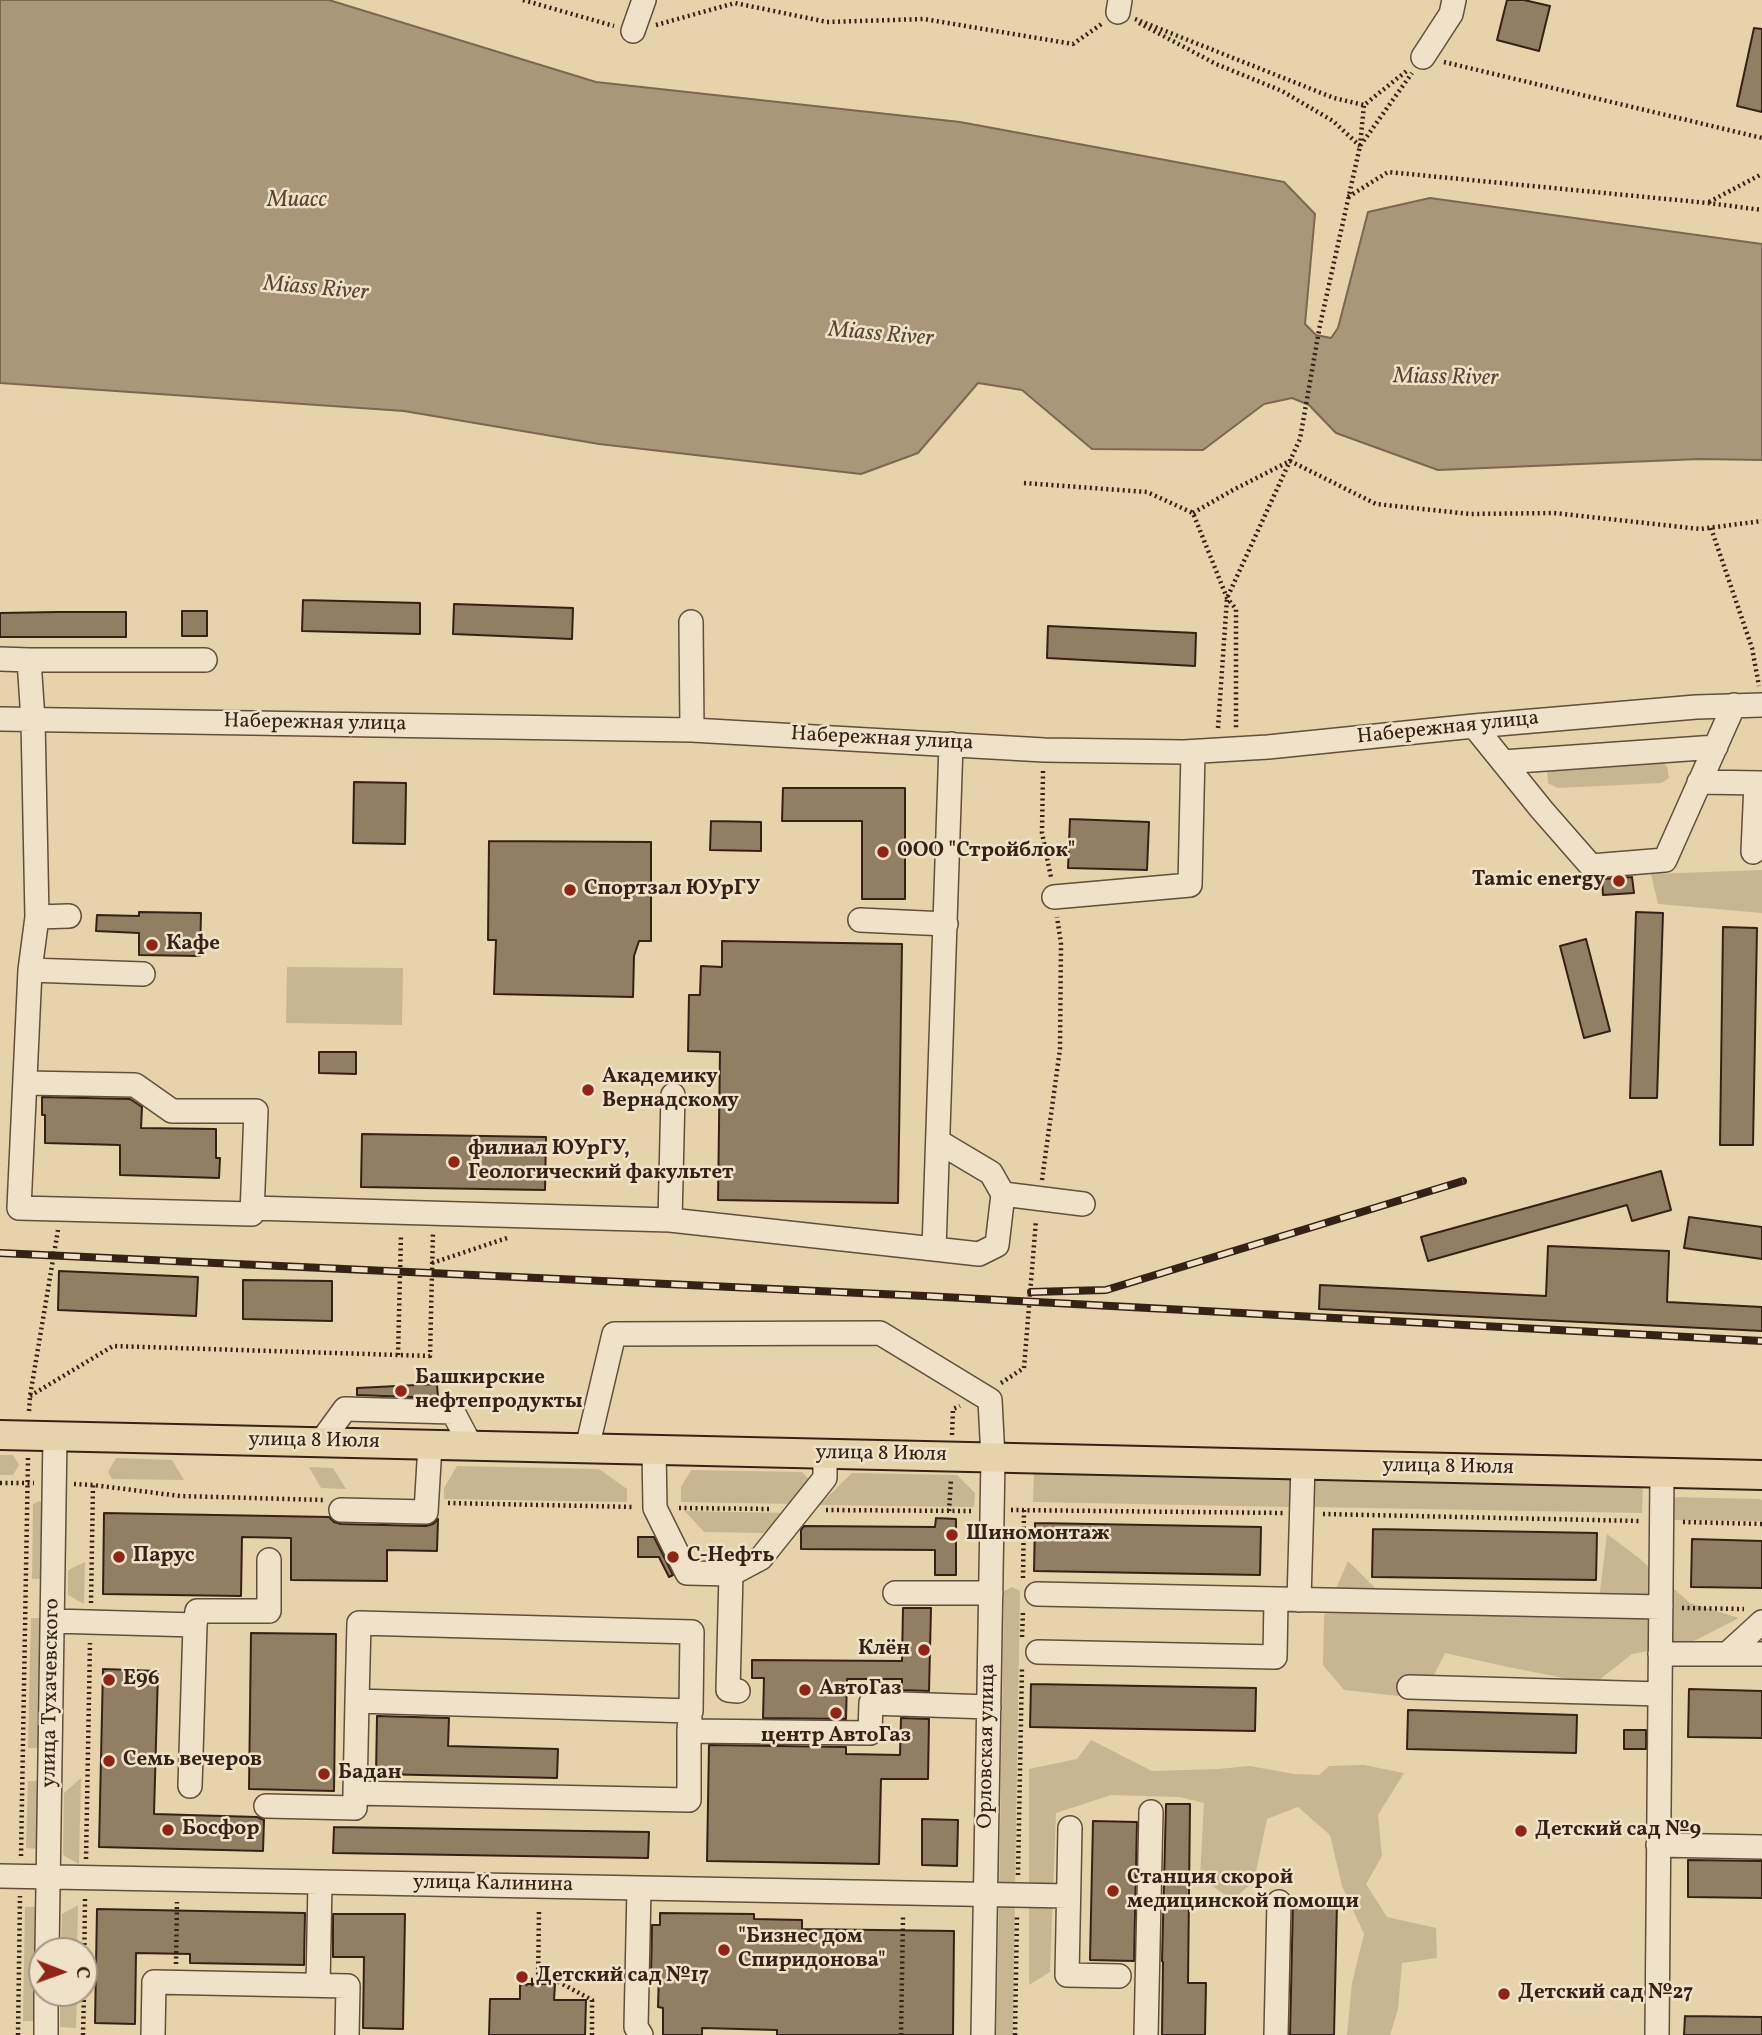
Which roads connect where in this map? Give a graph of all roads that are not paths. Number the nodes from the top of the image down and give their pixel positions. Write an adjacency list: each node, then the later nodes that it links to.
1 (644, 0): 3 (street)
2 (1454, 0): 4 (street)
3 (633, 31)
4 (1423, 57)
5 (691, 622): 14 (street)
6 (0, 659): 7 (street)
7 (29, 660): 8 (street); 12 (street)
8 (205, 660)
9 (1761, 699): 10 (street, Набережная улица)
10 (1734, 705): 13 (street, Набережная улица); 16 (street)
11 (0, 719): 12 (street, Набережная улица)
12 (33, 720): 14 (street, Набережная улица); 24 (street)
13 (1474, 726): 17 (street, Набережная улица); 18 (street)
14 (692, 730): 15 (street, Набережная улица)
15 (951, 744): 17 (street, Набережная улица); 26 (street)
16 (1716, 747): 18 (street); 19 (street)
17 (1193, 752): 22 (street)
18 (1503, 762): 19 (street)
19 (1699, 782): 20 (street)
20 (1759, 783): 21 (street)
21 (1754, 852)
22 (1054, 897)
23 (69, 916): 24 (street)
24 (37, 917): 27 (street)
25 (860, 920): 26 (street)
26 (946, 924): 31 (street)
27 (30, 971): 28 (street); 29 (street)
28 (143, 974)
29 (25, 1083): 34 (street); 34 (street)
30 (673, 1095): 35 (street)
31 (939, 1142): 32 (street); 36 (street)
32 (1003, 1194): 33 (street); 36 (street)
33 (1083, 1204)
34 (252, 1208): 35 (street)
35 (670, 1220): 36 (street)
36 (934, 1249)
37 (0, 1435): 38 (main road, улица 8 Июля)
38 (42, 1436): 39 (main road, улица 8 Июля); 59 (street, улица Тухачевского)
39 (321, 1442): 40 (main road, улица 8 Июля); 41 (street)
40 (430, 1445): 41 (main road, улица 8 Июля); 49 (street)
41 (471, 1446): 42 (main road, улица 8 Июля)
42 (587, 1448): 43 (main road, улица 8 Июля); 45 (street, Орловская улица)
43 (654, 1450): 44 (main road, улица 8 Июля); 51 (street)
44 (825, 1454): 45 (main road, улица 8 Июля); 51 (street)
45 (993, 1458): 46 (main road, улица 8 Июля); 53 (street, Орловская улица)
46 (1303, 1465): 47 (main road, улица 8 Июля); 56 (street)
47 (1662, 1473): 48 (main road, улица 8 Июля); 57 (street)
48 (1762, 1475)
49 (341, 1510)
50 (269, 1560): 60 (street)
51 (731, 1574): 66 (street)
52 (895, 1593): 53 (street)
53 (991, 1593): 69 (street, Орловская улица)
54 (1028, 1597): 55 (street)
55 (1276, 1600): 56 (street); 61 (street)
56 (1299, 1600): 57 (street)
57 (1661, 1608): 62 (street)
58 (1756, 1615): 63 (street)
59 (53, 1621): 60 (street); 79 (street, улица Тухачевского)
60 (195, 1625): 71 (street)
61 (1027, 1653)
62 (1660, 1654): 63 (street); 67 (street)
63 (1727, 1654): 64 (street)
64 (1762, 1654)
65 (1409, 1687): 67 (street)
66 (738, 1690)
67 (1660, 1694): 76 (street)
68 (357, 1701): 70 (street); 70 (street); 72 (street)
69 (989, 1707): 70 (street); 82 (street, Орловская улица)
70 (690, 1721): 72 (street)
71 (190, 1786)
72 (355, 1793): 73 (street)
73 (267, 1806)
74 (1151, 1812): 94 (street)
75 (1070, 1828): 83 (street)
76 (1658, 1845): 77 (street); 96 (street)
77 (1762, 1847)
78 (10, 1876): 79 (street, улица Калинина)
79 (48, 1877): 80 (street, улица Калинина); 85 (street, улица Тухачевского)
80 (320, 1882): 81 (street, улица Калинина); 87 (street)
81 (639, 1888): 82 (street, улица Калинина); 92 (street)
82 (986, 1895): 83 (street, улица Калинина); 93 (street, Орловская улица)
83 (1068, 1896): 86 (street)
84 (1279, 1902): 95 (street)
85 (47, 1937)
86 (1119, 1976)
87 (318, 1985): 90 (street); 91 (street)
88 (47, 2007): 89 (street)
89 (46, 2035)
90 (153, 2035)
91 (347, 2035)
92 (641, 2035)
93 (983, 2035)
94 (1146, 2035)
95 (1276, 2035)
96 (1657, 2035)

